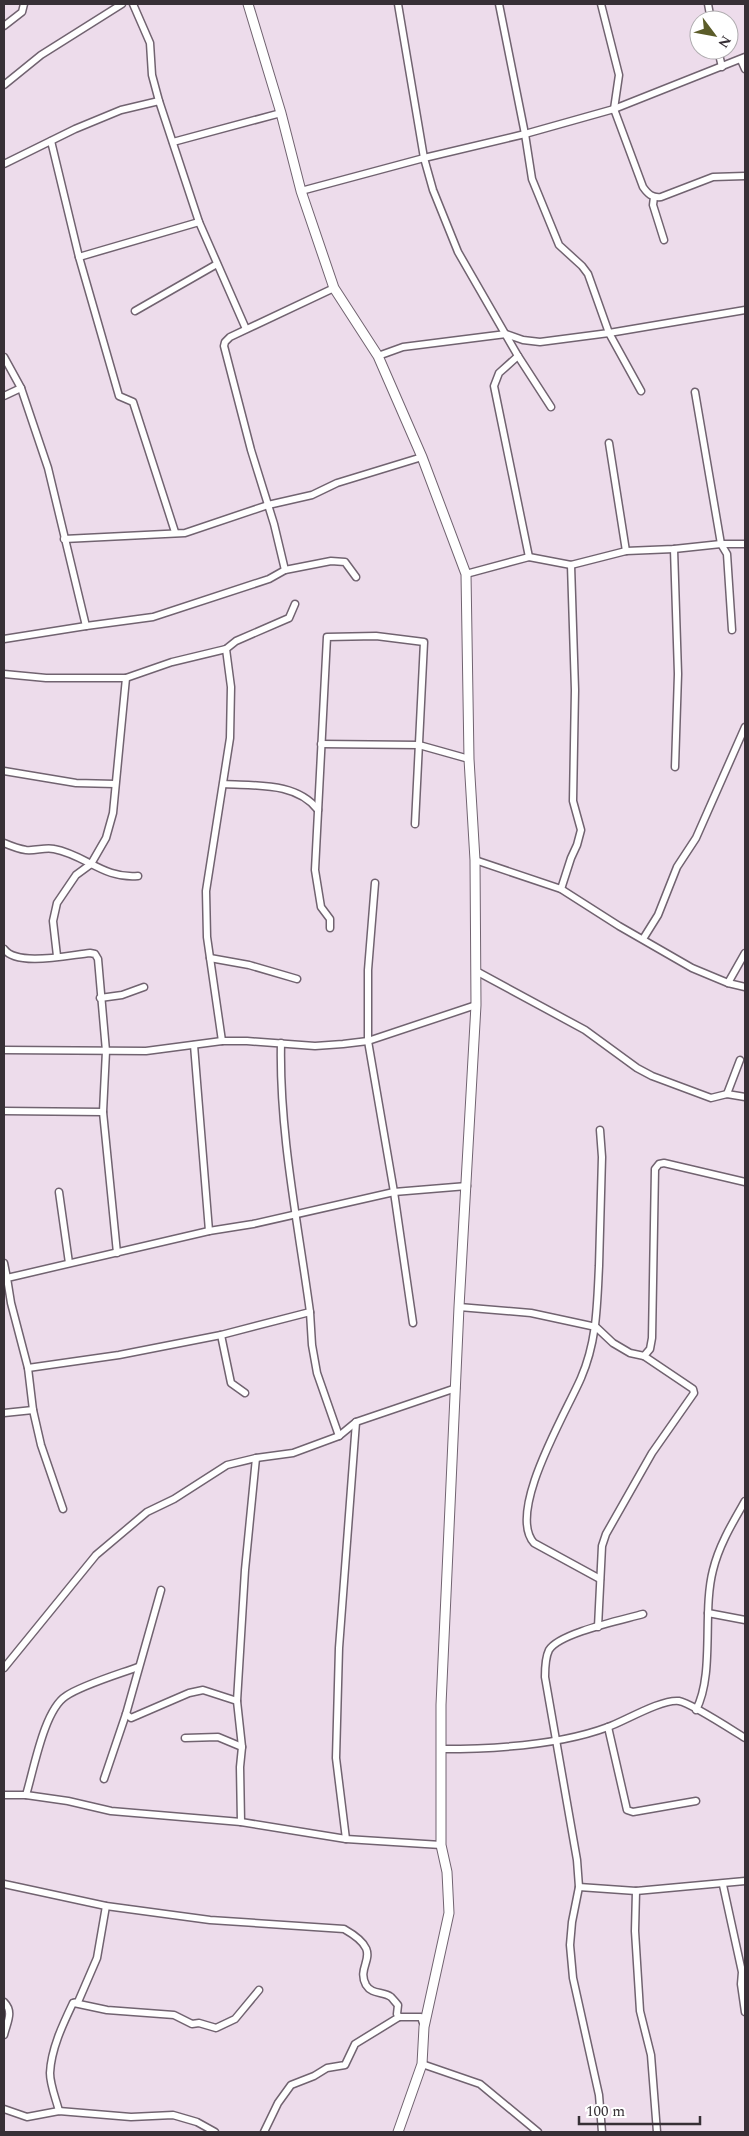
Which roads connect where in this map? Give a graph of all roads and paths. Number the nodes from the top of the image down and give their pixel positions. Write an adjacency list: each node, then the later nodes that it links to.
1 (24, 4): 8 (street)
2 (122, 4): 13 (street)
3 (133, 4): 14 (street)
4 (248, 4): 16 (street)
5 (398, 4): 20 (street)
6 (499, 4): 17 (street)
7 (601, 4): 15 (street)
8 (4, 26)
9 (743, 58): 11 (street); 12 (street)
10 (720, 60): 11 (street)
11 (722, 67): 15 (street)
12 (745, 69)
13 (4, 85)
14 (159, 101): 18 (street); 19 (street)
15 (614, 108): 17 (street); 24 (street)
16 (281, 113): 19 (street); 23 (street)
17 (525, 134): 20 (street); 33 (street)
18 (50, 142): 21 (street); 27 (street)
19 (173, 142): 25 (street)
20 (424, 158): 23 (street); 34 (street)
21 (4, 164)
22 (745, 176): 24 (street)
23 (301, 191): 29 (street)
24 (654, 197): 26 (street)
25 (199, 222): 27 (street); 28 (street)
26 (664, 240)
27 (79, 258): 46 (street)
28 (217, 264): 31 (street); 32 (street)
29 (334, 288): 32 (street); 35 (street)
30 (745, 310): 33 (street)
31 (135, 311)
32 (246, 329): 45 (street)
33 (609, 333): 34 (street); 39 (street)
34 (506, 334): 35 (street); 36 (street)
35 (378, 356): 44 (street)
36 (518, 356): 42 (street); 52 (street)
37 (4, 357): 38 (street)
38 (21, 388): 41 (street); 47 (street)
39 (640, 391)
40 (695, 392): 48 (street)
41 (4, 396)
42 (551, 407)
43 (609, 444): 51 (street)
44 (422, 457): 45 (street); 55 (street)
45 (268, 505): 46 (street); 54 (street)
46 (175, 532): 47 (street)
47 (64, 539): 58 (street)
48 (721, 544): 49 (street); 50 (street); 59 (street)
49 (745, 544)
50 (674, 549): 51 (street); 68 (street)
51 (626, 551): 53 (street)
52 (529, 556): 53 (street); 55 (street)
53 (571, 565): 79 (street)
54 (285, 570): 56 (street); 58 (street)
55 (466, 574): 67 (street)
56 (356, 577)
57 (295, 604): 61 (street)
58 (86, 626): 60 (street)
59 (732, 630)
60 (4, 639)
61 (226, 649): 63 (street); 71 (street)
62 (4, 674): 63 (street)
63 (126, 678): 70 (street)
64 (745, 728): 81 (street)
65 (321, 744): 66 (street); 66 (street); 72 (street)
66 (419, 745): 67 (street); 73 (street)
67 (469, 759): 75 (street)
68 (676, 767)
69 (4, 771): 70 (street)
70 (116, 784): 76 (street)
71 (224, 784): 72 (street); 85 (street)
72 (318, 810): 80 (street)
73 (415, 824)
74 (4, 843): 76 (street)
75 (475, 860): 79 (street); 86 (street)
76 (91, 864): 77 (street); 84 (street)
77 (138, 876)
78 (375, 883): 94 (street)
79 (561, 889): 81 (street)
80 (330, 928)
81 (643, 939): 88 (street)
82 (4, 949): 84 (street)
83 (745, 953): 88 (street)
84 (57, 956): 91 (street)
85 (210, 958): 87 (street); 93 (street)
86 (476, 971): 92 (street); 100 (street)
87 (297, 979)
88 (728, 983): 90 (street)
89 (144, 987): 91 (street)
90 (745, 987)
91 (100, 998): 98 (street)
92 (476, 1005): 94 (street); 106 (street)
93 (222, 1041): 95 (street); 96 (street)
94 (368, 1041): 95 (street); 108 (street)
95 (281, 1043): 109 (street)
96 (194, 1045): 98 (street); 110 (street)
97 (4, 1050): 98 (street)
98 (106, 1052): 103 (street)
99 (740, 1060): 100 (street)
100 (728, 1094): 101 (street)
101 (745, 1097)
102 (4, 1111): 103 (street)
103 (104, 1112): 111 (street)
104 (600, 1130): 118 (street)
105 (745, 1182): 120 (street)
106 (467, 1186): 108 (street); 115 (street)
107 (59, 1192): 113 (street)
108 (394, 1192): 109 (street); 117 (street)
109 (296, 1214): 110 (street); 116 (street)
110 (209, 1231): 111 (street)
111 (117, 1253): 113 (street)
112 (4, 1263): 114 (street)
113 (69, 1263): 114 (street)
114 (7, 1278): 121 (street)
115 (459, 1307): 118 (street); 122 (street)
116 (310, 1312): 119 (street); 127 (street)
117 (413, 1323)
118 (596, 1327): 120 (street); 133 (street)
119 (221, 1335): 121 (street); 123 (street)
120 (644, 1356): 133 (street)
121 (28, 1368): 124 (street)
122 (456, 1388): 126 (street); 149 (street)
123 (245, 1393)
124 (33, 1410): 125 (street); 130 (street)
125 (4, 1413)
126 (356, 1422): 127 (street); 155 (street)
127 (339, 1436): 128 (street)
128 (256, 1458): 139 (street); 141 (street)
129 (745, 1501): 131 (street)
130 (62, 1509)
131 (737, 1514): 132 (street); 135 (street)
132 (745, 1514)
133 (600, 1579): 138 (street)
134 (161, 1590): 140 (street)
135 (708, 1613): 137 (street); 142 (street)
136 (643, 1614): 138 (street)
137 (745, 1620)
138 (598, 1627): 147 (street)
139 (4, 1666)
140 (138, 1667): 143 (street); 152 (street)
141 (237, 1701): 143 (street); 148 (street)
142 (696, 1710): 144 (street); 146 (street)
143 (126, 1714): 150 (street)
144 (608, 1727): 147 (street); 153 (street)
145 (185, 1738): 148 (street)
146 (745, 1738)
147 (555, 1740): 149 (street); 160 (street)
148 (242, 1746): 154 (street)
149 (442, 1749): 156 (street)
150 (104, 1779)
151 (4, 1794): 152 (street)
152 (26, 1795): 154 (street)
153 (696, 1800)
154 (241, 1822): 155 (street)
155 (346, 1839): 156 (street)
156 (441, 1845): 169 (street)
157 (745, 1881): 159 (street)
158 (4, 1884): 162 (street)
159 (723, 1885): 161 (street); 166 (street)
160 (579, 1888): 161 (street); 178 (street)
161 (636, 1891): 179 (street)
162 (106, 1906): 165 (street); 168 (street)
163 (259, 1990): 165 (street)
164 (4, 2002): 170 (street)
165 (73, 2003): 173 (street)
166 (744, 2004): 167 (street)
167 (745, 2012)
168 (399, 2017): 169 (street); 175 (street)
169 (424, 2027): 171 (street)
170 (4, 2035)
171 (422, 2064): 176 (street); 177 (street)
172 (4, 2109): 173 (street)
173 (59, 2111): 174 (street)
174 (215, 2132)
175 (264, 2132)
176 (398, 2132)
177 (538, 2132)
178 (602, 2132)
179 (658, 2132)

